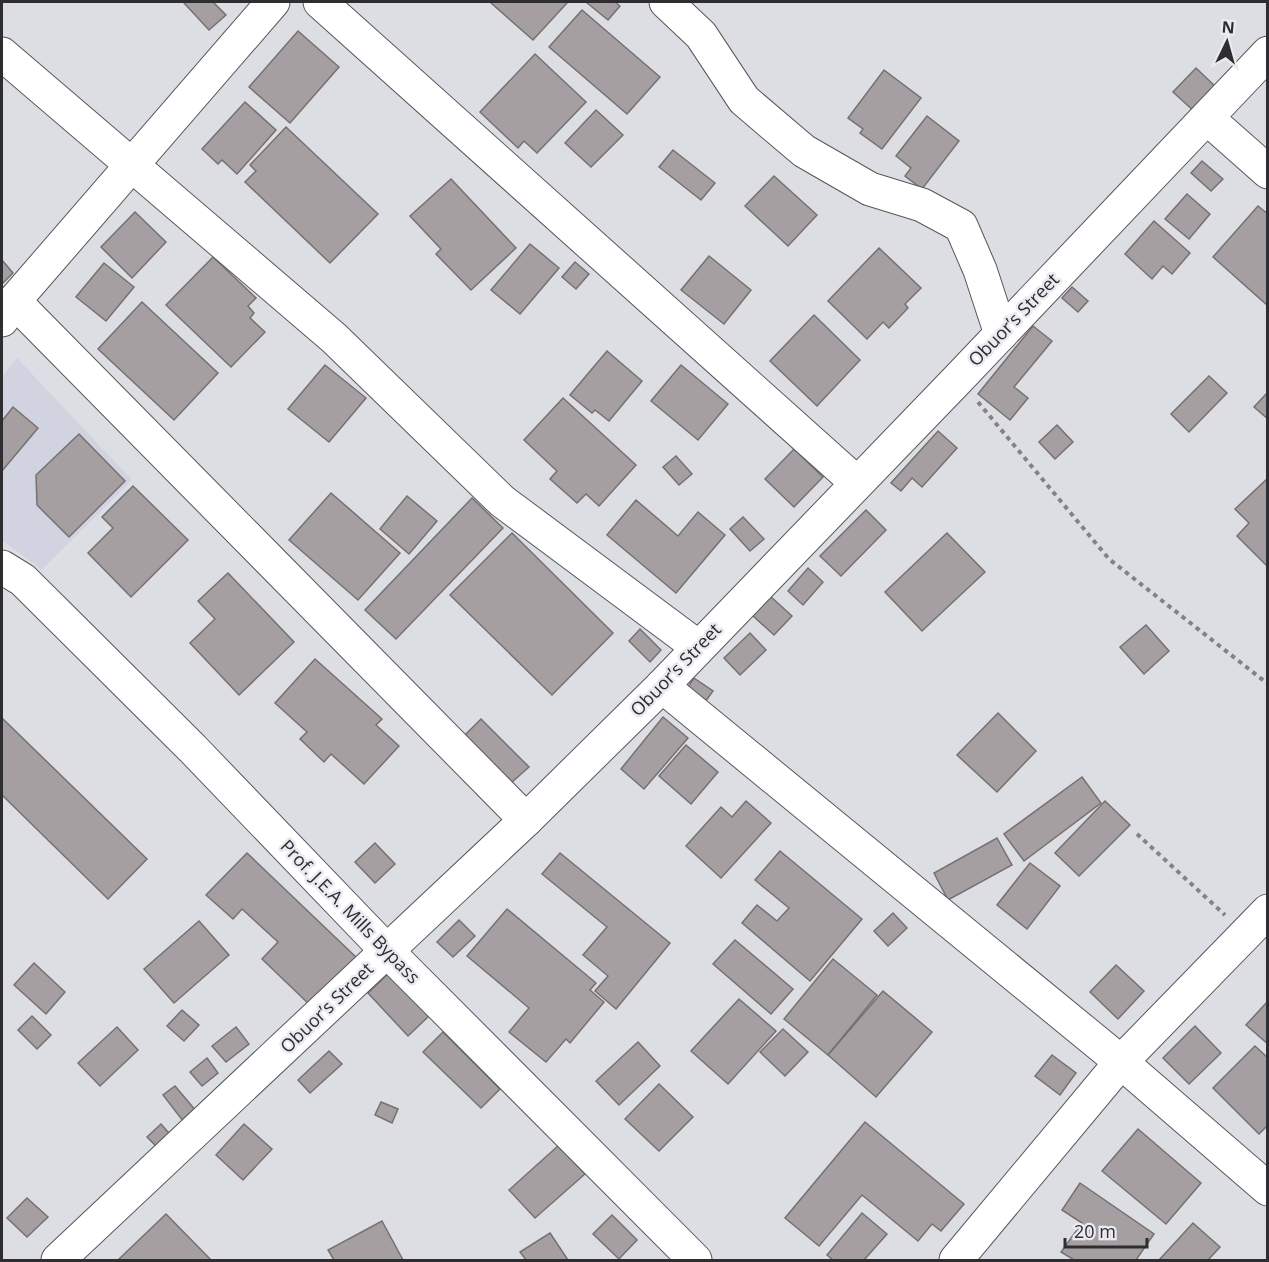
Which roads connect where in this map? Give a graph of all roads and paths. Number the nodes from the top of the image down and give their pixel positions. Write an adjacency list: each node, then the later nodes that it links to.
1 (273, 2): 7 (street)
2 (320, 2): 12 (street)
3 (666, 2): 10 (street)
4 (1268, 52): 6 (street, Obuor’s Street)
5 (2, 54): 7 (street)
6 (1207, 118): 8 (street); 10 (street, Obuor’s Street)
7 (130, 165): 9 (street); 14 (street)
8 (1268, 172)
9 (8, 311): 17 (street)
10 (1000, 334): 11 (street, Obuor’s Street)
11 (959, 378): 12 (street, Obuor’s Street); 15 (path)
12 (857, 483): 14 (street, Obuor’s Street)
13 (2, 567): 21 (street, Prof. J.E.A. Mills Bypass)
14 (698, 647): 16 (street, Obuor’s Street)
15 (1268, 684)
16 (662, 686): 17 (street, Obuor’s Street); 22 (street)
17 (526, 820): 21 (street, Obuor’s Street)
18 (1137, 834): 20 (path)
19 (1268, 911): 20 (street)
20 (1245, 934): 22 (street)
21 (387, 951): 24 (street, Obuor’s Street); 25 (street, Prof. J.E.A. Mills Bypass)
22 (1122, 1062): 23 (street); 26 (street)
23 (1268, 1189)
24 (58, 1260)
25 (695, 1260)
26 (956, 1260)

